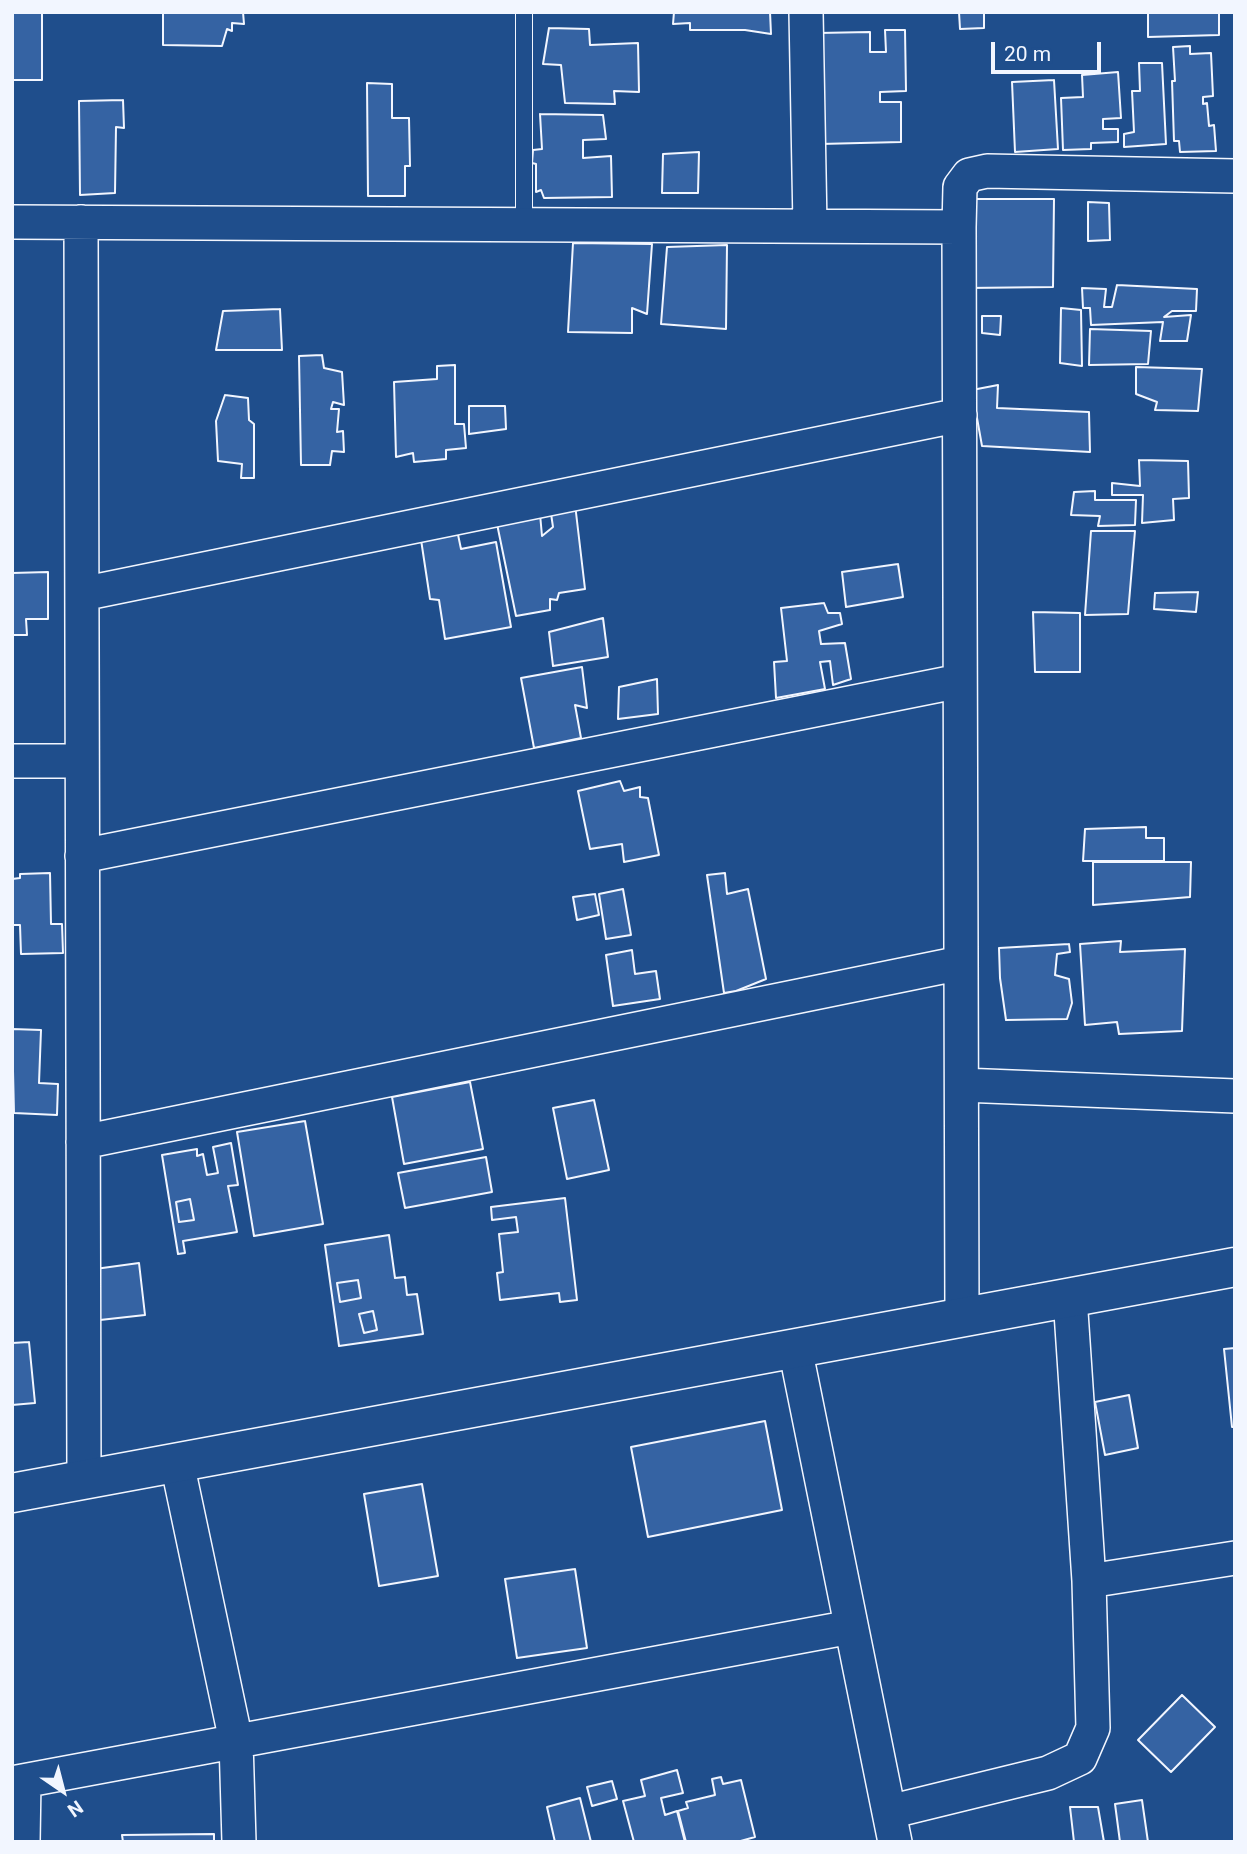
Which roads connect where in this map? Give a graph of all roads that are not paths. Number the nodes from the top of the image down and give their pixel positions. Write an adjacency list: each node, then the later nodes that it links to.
1 (524, 12): 6 (lane)
2 (806, 12): 7 (street)
3 (1235, 176): 8 (street)
4 (12, 222): 5 (street)
5 (80, 222): 6 (street); 10 (street)
6 (524, 225): 7 (street)
7 (810, 226): 8 (street)
8 (958, 227): 9 (street)
9 (960, 415): 10 (street); 11 (street)
10 (82, 594): 13 (street)
11 (960, 681): 14 (street); 15 (street)
12 (12, 761): 13 (street)
13 (82, 761): 14 (street)
14 (82, 856): 18 (street)
15 (961, 963): 16 (street); 18 (street)
16 (962, 1085): 17 (street); 21 (street)
17 (1235, 1096)
18 (83, 1142): 24 (street)
19 (1235, 1266): 20 (street)
20 (1070, 1297): 21 (street); 27 (street)
21 (962, 1317): 22 (street)
22 (795, 1348): 23 (street); 28 (street)
23 (177, 1463): 24 (street); 29 (street)
24 (84, 1480): 25 (street)
25 (12, 1493)
26 (1235, 1558): 27 (street)
27 (1089, 1581): 31 (street)
28 (851, 1627): 29 (street); 31 (street)
29 (236, 1741): 30 (street); 33 (street)
30 (18, 1782): 32 (street)
31 (892, 1827)
32 (23, 1842)
33 (239, 1842)

